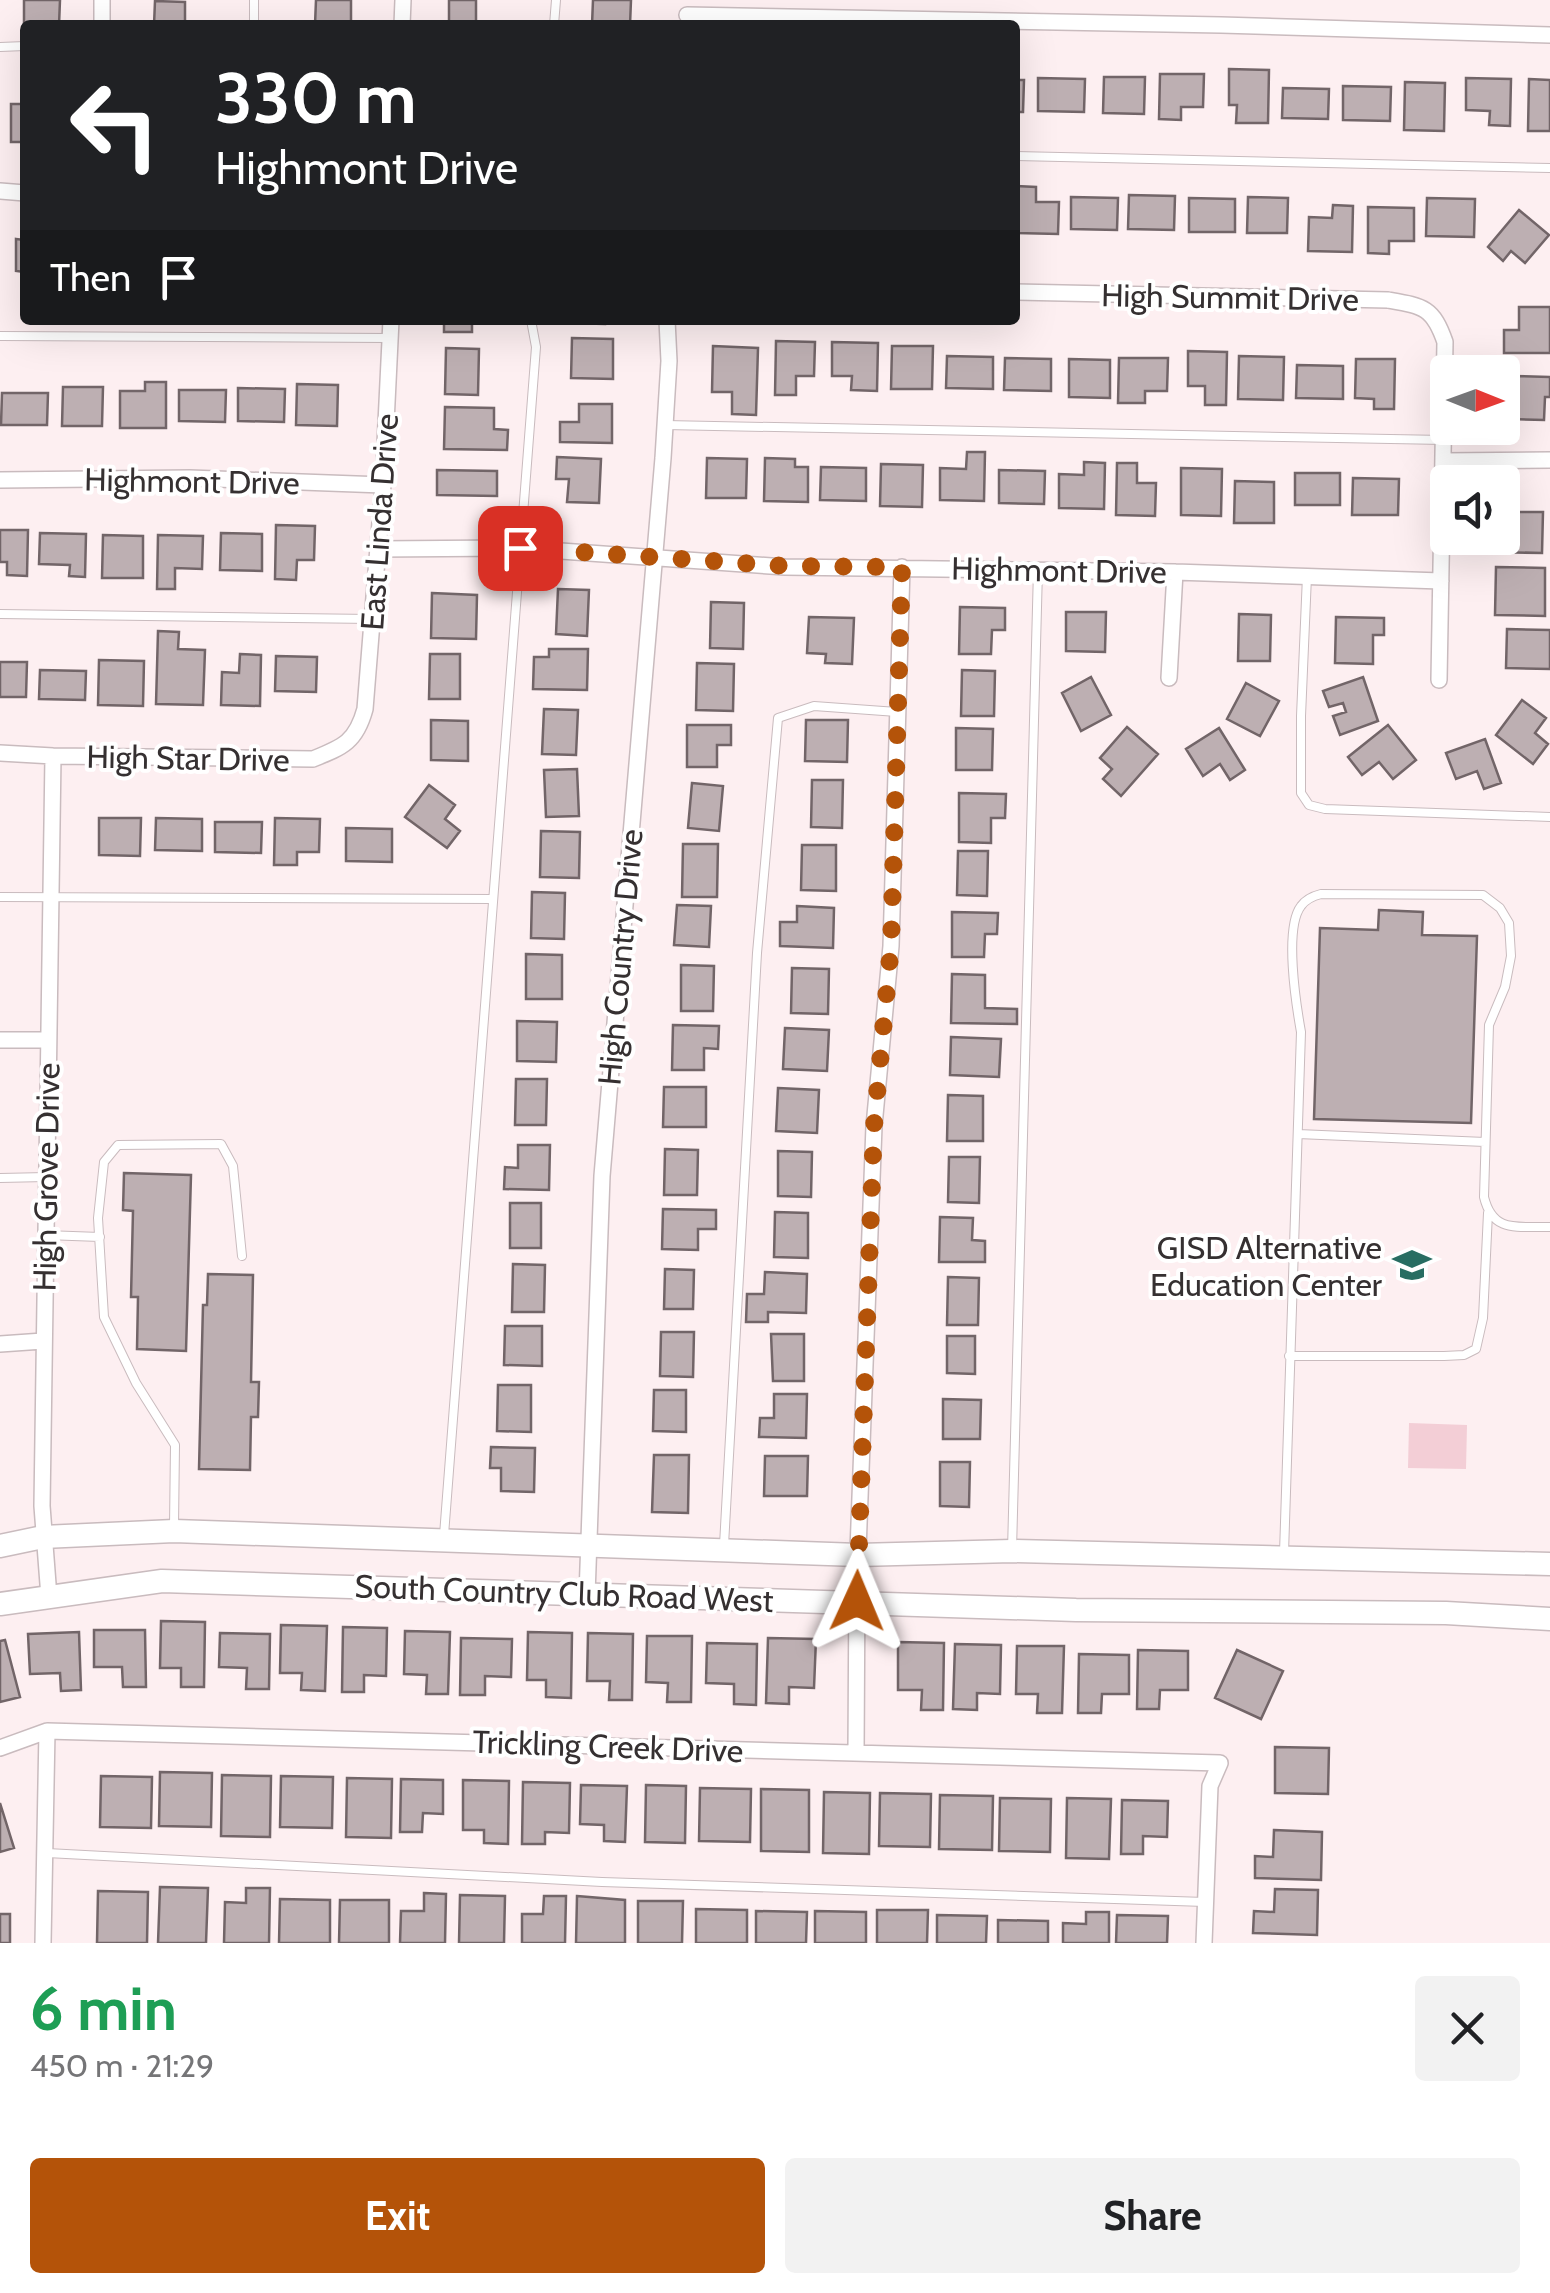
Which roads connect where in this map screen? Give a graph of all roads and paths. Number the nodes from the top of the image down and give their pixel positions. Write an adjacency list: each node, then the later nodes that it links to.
1 (687, 13): 2 (street)
2 (1550, 36)
3 (1020, 156): 4 (lane)
4 (1550, 168)
5 (1020, 292): 11 (street, High Summit Drive)
6 (391, 325): 10 (street, East Linda Drive)
7 (532, 325): 19 (lane)
8 (667, 325): 12 (street, High Country Drive)
9 (0, 336): 10 (lane)
10 (390, 338): 18 (street, East Linda Drive)
11 (1444, 355)
12 (665, 426): 13 (lane); 21 (street, High Country Drive)
13 (1430, 440)
14 (1444, 445): 15 (street)
15 (1444, 460): 16 (street); 26 (street)
16 (1550, 460)
17 (0, 480): 18 (street, Highmont Drive)
18 (383, 484): 20 (street, East Linda Drive)
19 (520, 548): 20 (street, Highmont Drive); 21 (street, Highmont Drive); 38 (lane)
20 (378, 549): 28 (street, East Linda Drive)
21 (653, 556): 22 (street, Highmont Drive); 56 (street, High Country Drive)
22 (902, 567): 23 (street, Highmont Drive); 31 (street)
23 (1038, 570): 24 (street, Highmont Drive); 59 (lane)
24 (1175, 572): 25 (street, Highmont Drive); 29 (street)
25 (1307, 576): 26 (street, Highmont Drive); 35 (lane)
26 (1441, 581): 30 (street)
27 (0, 614): 28 (lane)
28 (372, 619): 32 (street, East Linda Drive)
29 (1169, 678)
30 (1439, 680)
31 (898, 712): 58 (lane); 60 (street)
32 (361, 723): 34 (street, High Star Drive)
33 (0, 753): 34 (street, High Star Drive)
34 (53, 756): 37 (street, High Grove Drive)
35 (1550, 817)
36 (0, 896): 37 (lane)
37 (51, 896): 38 (lane); 40 (street, High Grove Drive)
38 (492, 899): 55 (lane)
39 (0, 1040): 40 (street)
40 (48, 1040): 43 (street, High Grove Drive)
41 (1298, 1134): 42 (lane); 42 (lane); 52 (lane)
42 (1486, 1142): 45 (lane)
43 (46, 1177): 44 (lane); 47 (street, High Grove Drive)
44 (0, 1178)
45 (1488, 1213): 46 (lane); 52 (lane)
46 (1550, 1227)
47 (44, 1235): 48 (lane); 50 (street, High Grove Drive)
48 (100, 1237): 49 (lane); 53 (lane)
49 (242, 1256)
50 (43, 1341): 51 (street); 54 (street, High Grove Drive)
51 (0, 1344)
52 (1290, 1356): 61 (lane)
53 (174, 1531): 54 (street, South Country Club Road West); 55 (street, South Country Club Road West)
54 (43, 1537): 57 (street, South Country Club Road West); 64 (street, High Grove Drive)
55 (443, 1540): 56 (street, South Country Club Road West)
56 (589, 1544): 58 (street, South Country Club Road West); 63 (street, High Country Drive)
57 (0, 1546)
58 (724, 1550): 60 (street, South Country Club Road West)
59 (1012, 1551): 60 (street, South Country Club Road West); 61 (street, South Country Club Road West)
60 (858, 1555): 65 (street)
61 (1284, 1556): 62 (street, South Country Club Road West)
62 (1550, 1564)
63 (587, 1595): 64 (street, South Country Club Road West); 65 (street, South Country Club Road West)
64 (48, 1597): 66 (street, South Country Club Road West)
65 (857, 1601): 67 (street, South Country Club Road West); 70 (street)
66 (0, 1604)
67 (1550, 1619)
68 (46, 1731): 69 (street, Trickling Creek Drive); 70 (street, Trickling Creek Drive); 71 (street)
69 (0, 1748)
70 (856, 1753): 72 (street, Trickling Creek Drive)
71 (47, 1854): 72 (lane); 73 (street)
72 (1205, 1902): 74 (street)
73 (43, 1943)
74 (1204, 1943)

